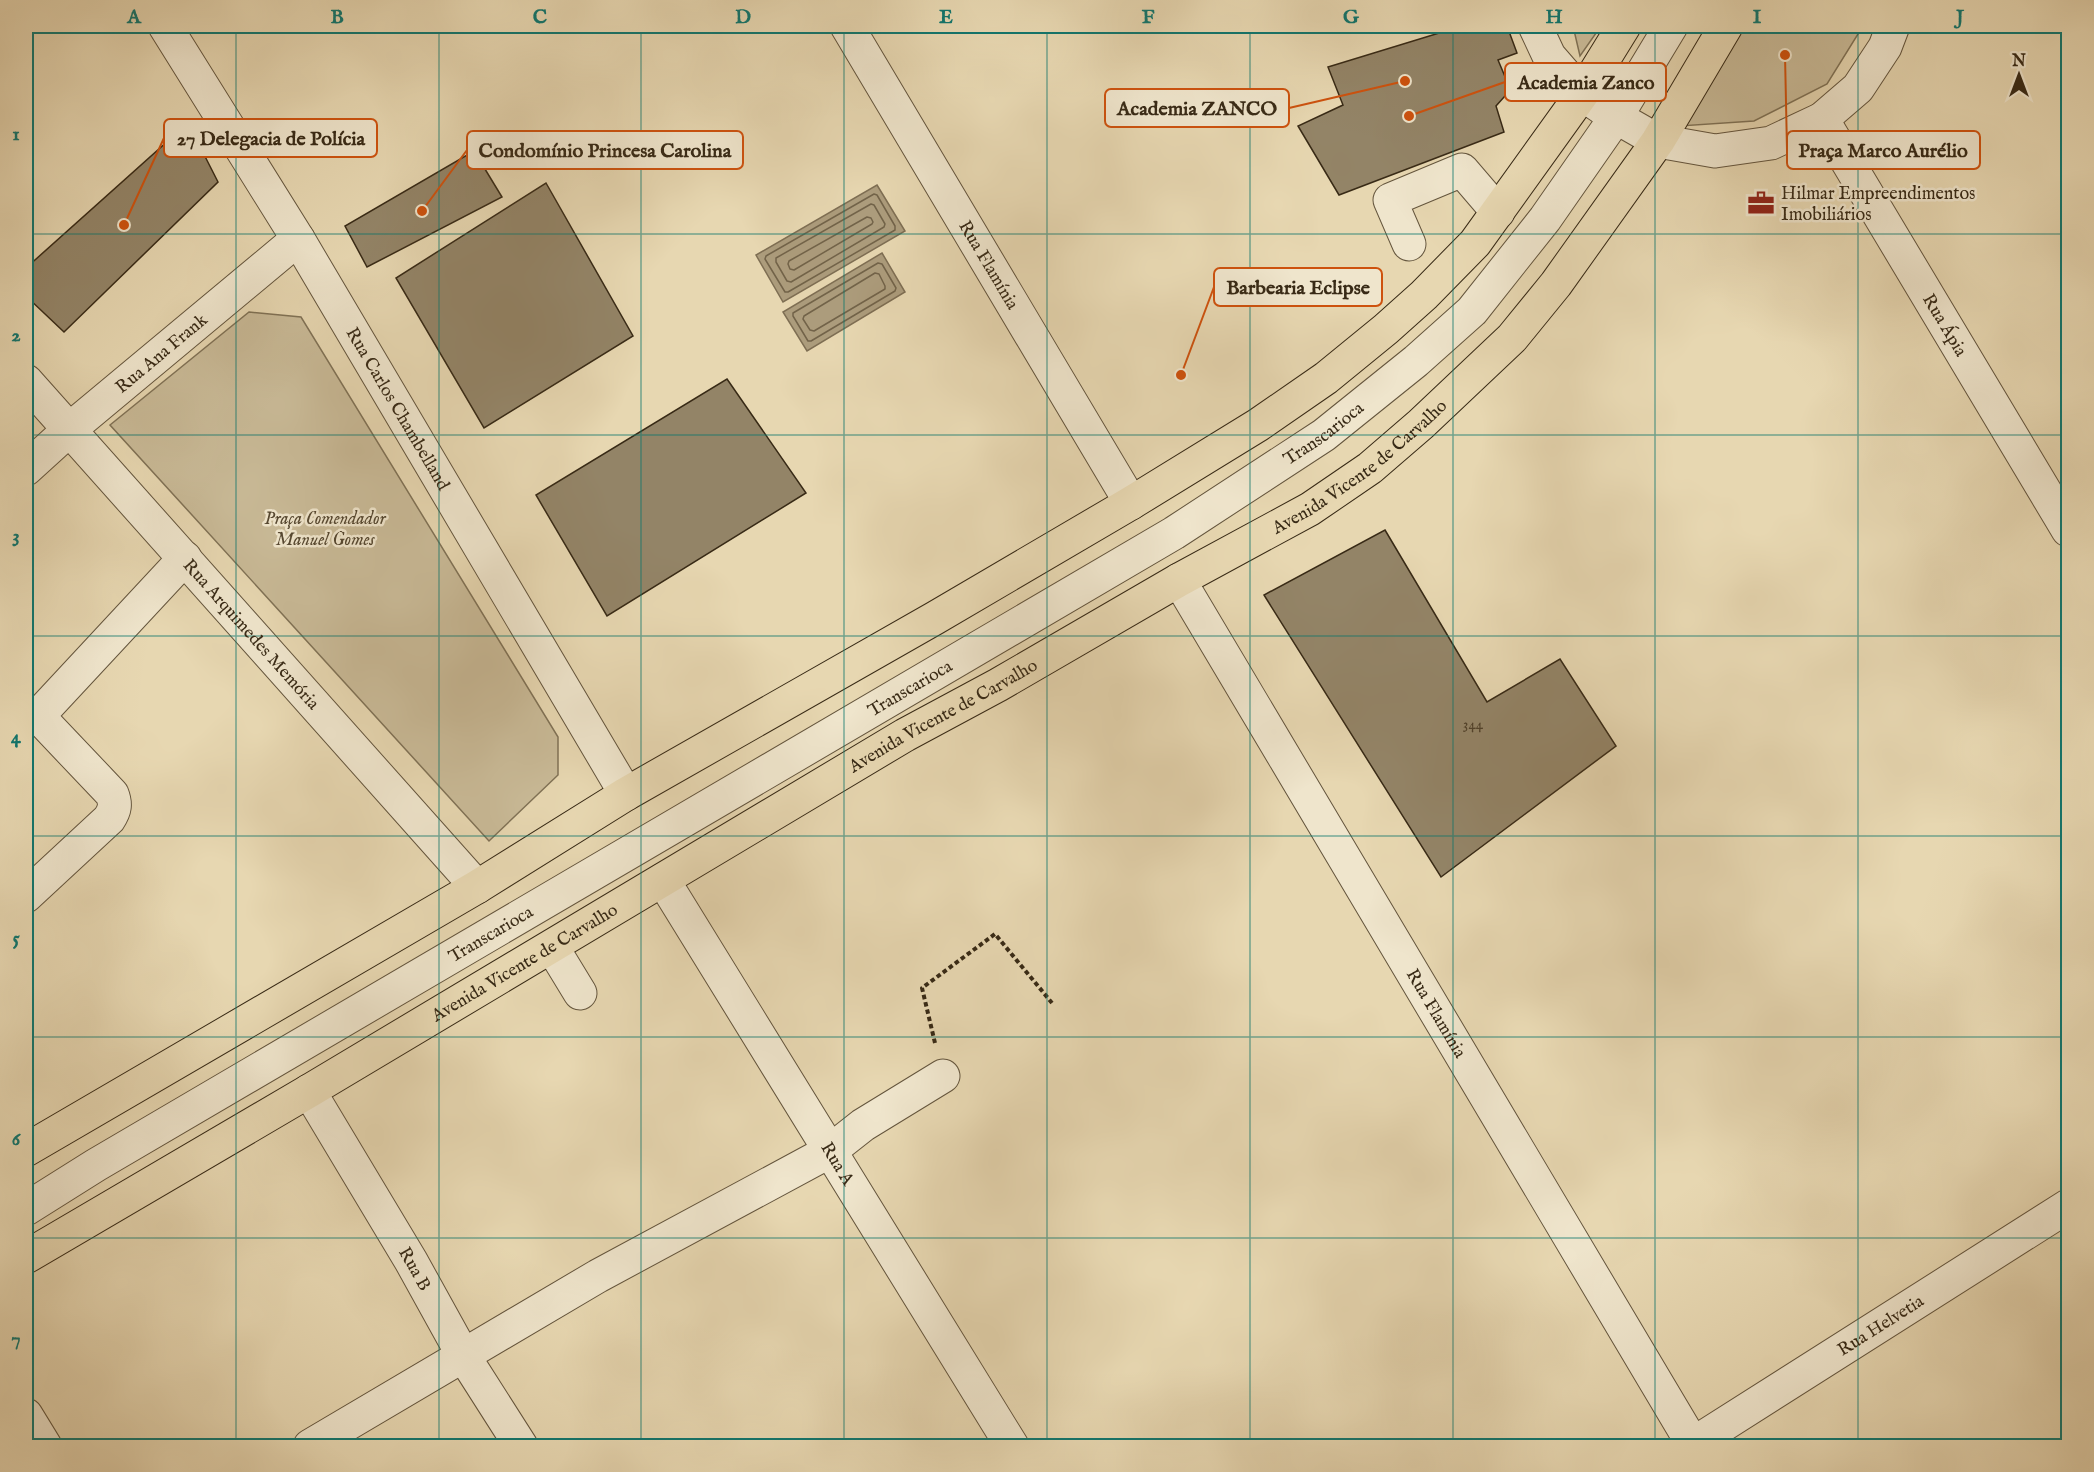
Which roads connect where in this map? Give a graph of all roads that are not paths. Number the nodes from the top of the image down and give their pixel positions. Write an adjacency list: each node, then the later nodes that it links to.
1 (165, 26): 13 (street, Rua Carlos Chambelland)
2 (847, 26): 18 (street, Rua Flamínia)
3 (1535, 26): 8 (street)
4 (1624, 26): 8 (main road)
5 (1671, 26): 9 (street, Transcarioca)
6 (1726, 26): 11 (main road, Avenida Vicente de Carvalho)
7 (1893, 26): 10 (street)
8 (1582, 94): 9 (street); 12 (main road)
9 (1616, 117): 11 (street); 34 (street, Transcarioca)
10 (1822, 119): 11 (street); 19 (street, Rua Ápia)
11 (1658, 141): 21 (main road, Avenida Vicente de Carvalho)
12 (1498, 212): 14 (street); 18 (main road)
13 (298, 239): 16 (street, Rua Ana Frank); 23 (street, Rua Carlos Chambelland)
14 (1409, 244)
15 (26, 381): 16 (street, Rua Arquimedes Memória)
16 (70, 429): 17 (street, Rua Ana Frank); 20 (street, Rua Arquimedes Memória)
17 (26, 469)
18 (1131, 503): 23 (main road)
19 (2068, 530)
20 (185, 558): 22 (street); 25 (street, Rua Arquimedes Memória)
21 (1179, 580): 24 (main road, Avenida Vicente de Carvalho); 38 (street, Rua Flamínia)
22 (32, 723): 26 (street)
23 (626, 794): 25 (main road)
24 (663, 880): 27 (main road, Avenida Vicente de Carvalho); 32 (street, Rua A)
25 (477, 887): 31 (main road)
26 (26, 896)
27 (552, 947): 28 (street); 30 (main road, Avenida Vicente de Carvalho)
28 (580, 993)
29 (943, 1076): 32 (street)
30 (309, 1092): 35 (main road, Avenida Vicente de Carvalho); 36 (street, Rua B)
31 (26, 1150)
32 (830, 1151): 36 (street); 42 (street, Rua A)
33 (2068, 1206): 38 (street, Rua Helvetia)
34 (26, 1209)
35 (26, 1257)
36 (462, 1355): 40 (street); 41 (street, Rua B)
37 (26, 1414): 39 (street)
38 (1694, 1445)
39 (45, 1446)
40 (310, 1446)
41 (521, 1446)
42 (1012, 1446)

